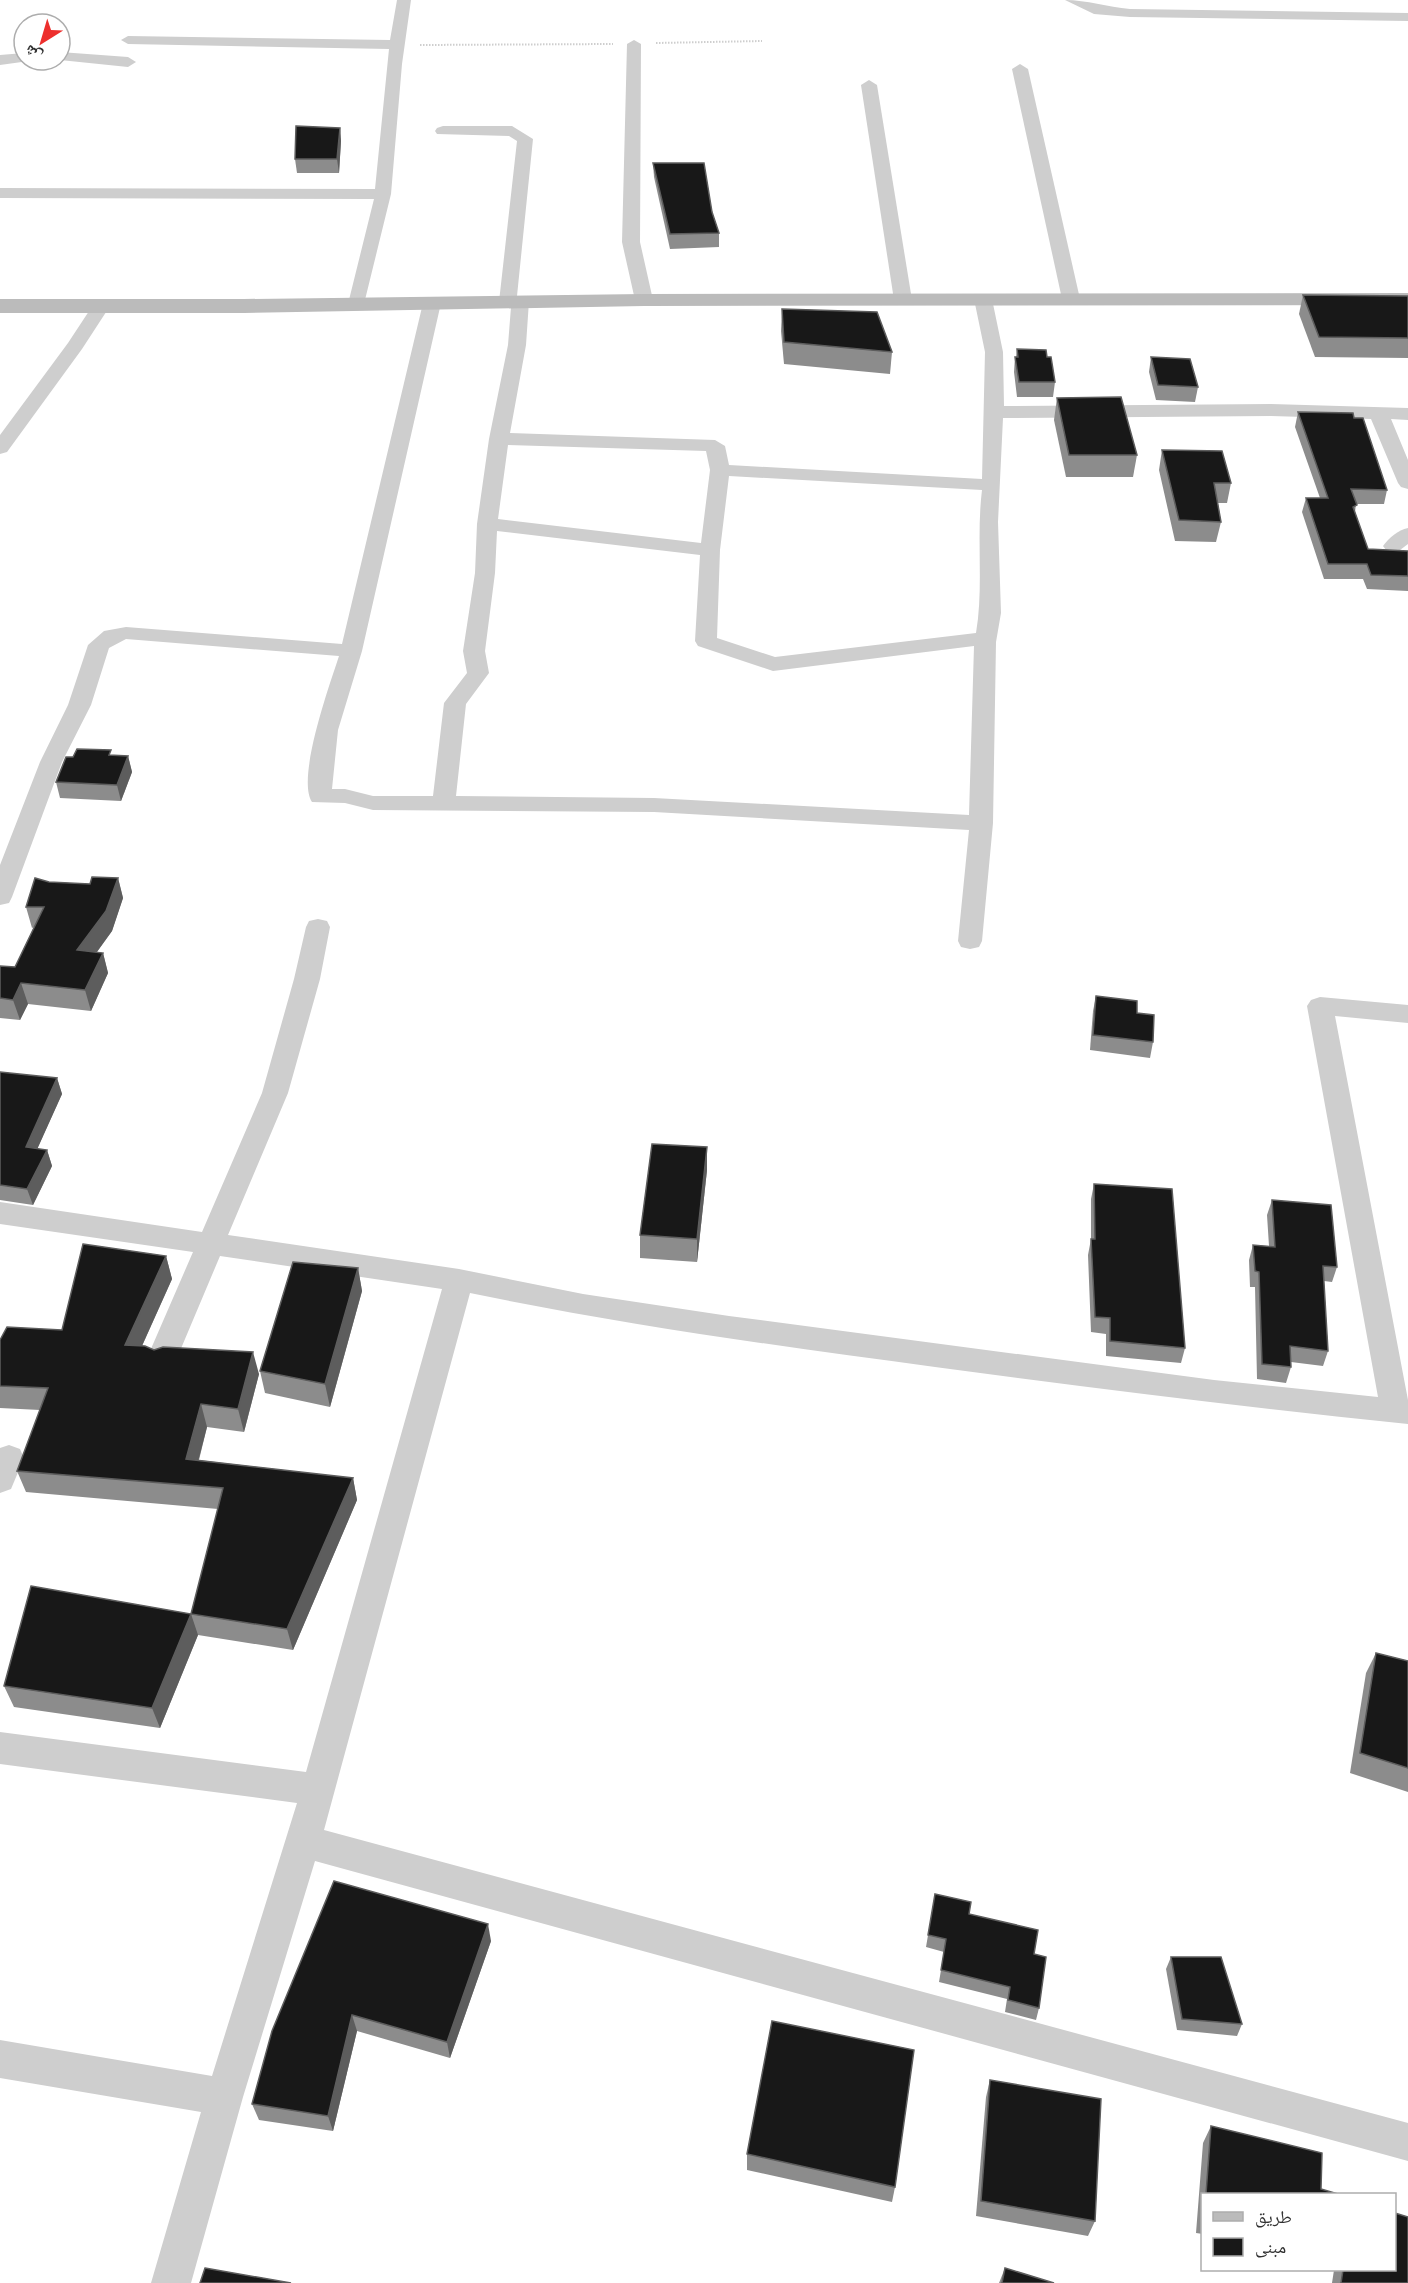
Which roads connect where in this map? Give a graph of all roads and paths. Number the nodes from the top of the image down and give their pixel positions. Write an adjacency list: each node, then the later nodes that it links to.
1 (404, 0): 7 (street)
2 (1072, 0): 3 (street)
3 (1408, 16)
4 (128, 40): 7 (street)
5 (762, 41): 6 (path)
6 (633, 44): 7 (path); 18 (street)
7 (398, 45): 14 (street)
8 (72, 57): 9 (street)
9 (128, 62)
10 (1020, 69): 15 (street)
11 (869, 85): 19 (street)
12 (443, 131): 20 (street)
13 (0, 193): 14 (street)
14 (383, 194): 22 (street)
15 (1071, 298): 16 (main road); 17 (main road)
16 (983, 299): 19 (main road); 25 (street)
17 (1408, 299)
18 (644, 300): 19 (main road); 20 (main road)
19 (903, 300)
20 (514, 301): 21 (main road); 28 (street)
21 (432, 303): 22 (main road); 36 (street)
22 (357, 304): 24 (main road)
23 (0, 306): 24 (main road)
24 (101, 306): 29 (street)
25 (994, 412): 26 (street); 32 (street)
26 (1379, 414): 27 (street); 31 (street)
27 (1408, 414)
28 (499, 439): 30 (street); 33 (street)
29 (0, 447)
30 (720, 470): 32 (street); 34 (street)
31 (1408, 483)
32 (992, 485): 35 (street)
33 (488, 524): 34 (street); 37 (street)
34 (710, 550): 35 (street)
35 (986, 638): 38 (street)
36 (351, 651): 37 (street); 39 (street)
37 (444, 803): 38 (street)
38 (981, 823): 41 (street)
39 (0, 897)
40 (318, 927): 44 (street)
41 (970, 941)
42 (1408, 1014): 47 (street)
43 (0, 1213): 44 (street)
44 (209, 1245): 45 (street); 46 (street)
45 (459, 1280): 47 (street); 49 (street)
46 (162, 1358)
47 (1402, 1411)
48 (0, 1748): 49 (street)
49 (318, 1790): 50 (street)
50 (304, 1841): 52 (street); 53 (street)
51 (0, 2060): 52 (street)
52 (224, 2097): 54 (street)
53 (1408, 2142)
54 (171, 2283)

